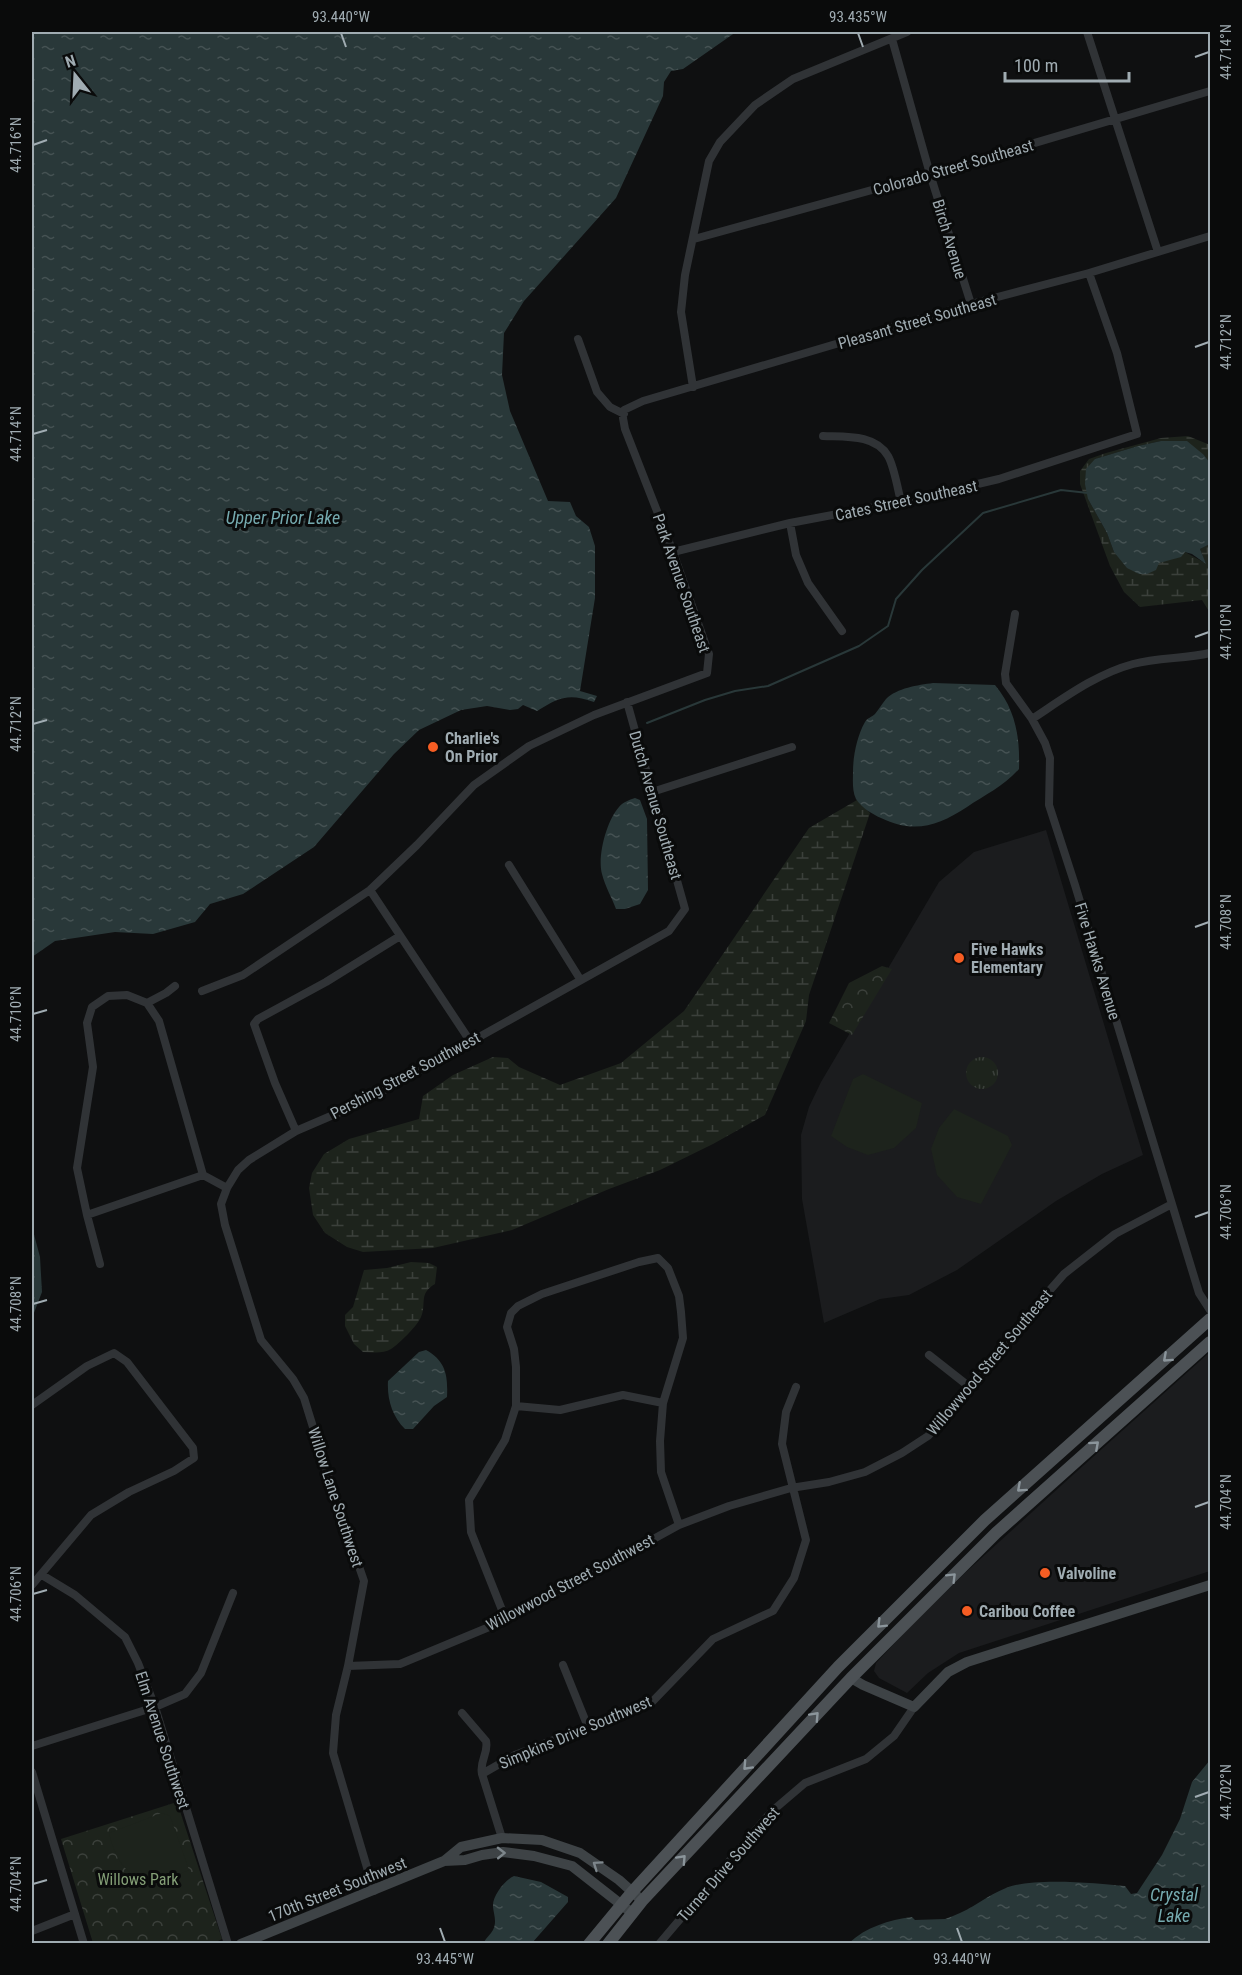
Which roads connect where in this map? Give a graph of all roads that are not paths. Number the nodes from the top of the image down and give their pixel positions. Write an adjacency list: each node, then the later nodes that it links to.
1 (907, 32): 3 (street)
2 (1087, 32): 5 (street)
3 (892, 39): 6 (street, Birch Avenue); 8 (street)
4 (1210, 91): 5 (street, Colorado Street Southeast)
5 (1114, 120): 6 (street, Colorado Street Southeast); 9 (street)
6 (930, 174): 8 (street, Colorado Street Southeast); 11 (street, Birch Avenue)
7 (1210, 236): 9 (street, Pleasant Street Southeast)
8 (694, 239): 13 (street)
9 (1158, 252): 10 (street, Pleasant Street Southeast)
10 (1089, 273): 11 (street, Pleasant Street Southeast); 16 (street, Cates Street Southeast)
11 (970, 304): 13 (street, Pleasant Street Southeast)
12 (578, 339): 14 (street)
13 (693, 387): 14 (street, Pleasant Street Southeast)
14 (624, 412): 18 (street, Park Avenue Southeast)
15 (823, 436): 16 (street)
16 (902, 502): 17 (street, Cates Street Southeast)
17 (790, 523): 18 (street, Cates Street Southeast); 20 (street)
18 (673, 552): 22 (street, Park Avenue Southeast)
19 (1016, 614): 23 (street, Five Hawks Avenue)
20 (842, 632)
21 (1210, 653): 23 (street)
22 (627, 702): 25 (street, Dutch Avenue Southeast); 27 (street)
23 (1032, 719): 38 (street, Five Hawks Avenue)
24 (792, 747): 25 (street)
25 (652, 792): 28 (street, Dutch Avenue Southeast)
26 (509, 865): 30 (street)
27 (370, 890): 29 (street); 32 (street)
28 (685, 909): 30 (street, Pershing Street Southwest)
29 (400, 936): 34 (street); 35 (street)
30 (580, 979): 34 (street, Pershing Street Southwest)
31 (175, 986): 33 (street)
32 (202, 991)
33 (147, 1003): 36 (street); 39 (street)
34 (470, 1041): 35 (street, Pershing Street Southwest)
35 (296, 1131): 37 (street, Pershing Street Southwest)
36 (202, 1175): 37 (street); 39 (street)
37 (227, 1188): 58 (street, Willow Lane Southwest)
38 (1172, 1204): 41 (street, Five Hawks Avenue); 46 (street, Willowwood Street Southeast)
39 (87, 1215): 40 (street)
40 (100, 1264)
41 (1210, 1310)
42 (1210, 1319): 70 (main road, one-way to 70)
43 (1210, 1342): 59 (main road, one-way to 43)
44 (929, 1355): 46 (street)
45 (796, 1387): 50 (street)
46 (971, 1388): 50 (street, Willowwood Street Southeast)
47 (663, 1403): 49 (street); 49 (street); 51 (street)
48 (32, 1405): 52 (street)
49 (516, 1406): 56 (street)
50 (791, 1488): 51 (street, Willowwood Street Southwest); 63 (street, Simpkins Drive Southwest)
51 (679, 1525): 56 (street, Willowwood Street Southwest)
52 (42, 1575): 53 (street); 60 (street, Elm Avenue Southwest)
53 (32, 1585)
54 (1210, 1585): 61 (street)
55 (233, 1593): 60 (street)
56 (506, 1620): 58 (street, Willowwood Street Southwest)
57 (563, 1665): 63 (street)
58 (348, 1666): 69 (street, Willow Lane Southwest)
59 (851, 1678): 61 (street); 71 (main road, one-way to 59)
60 (154, 1707): 64 (street); 77 (street, Elm Avenue Southwest)
61 (914, 1707): 81 (street, Turner Drive Southwest)
62 (462, 1713): 66 (street)
63 (588, 1727): 66 (street, Simpkins Drive Southwest)
64 (32, 1746)
65 (32, 1772): 74 (street)
66 (482, 1774): 67 (street, Simpkins Drive Southwest)
67 (502, 1838): 68 (street, 170th Street Southwest); 70 (street, 170th Street Southwest, one-way to 67)
68 (444, 1861): 69 (street, 170th Street Southwest); 72 (street, 170th Street Southwest, one-way to 72)
69 (374, 1891): 78 (street, 170th Street Southwest)
70 (632, 1892): 71 (street, 170th Street Southwest); 72 (main road)
71 (642, 1901): 73 (main road)
72 (621, 1904): 73 (street, 170th Street Southwest); 79 (main road)
73 (632, 1913): 80 (main road)
74 (75, 1914): 75 (street); 76 (street)
75 (32, 1931)
76 (84, 1944)
77 (228, 1944)
78 (241, 1944)
79 (589, 1944)
80 (608, 1944)
81 (659, 1944)

